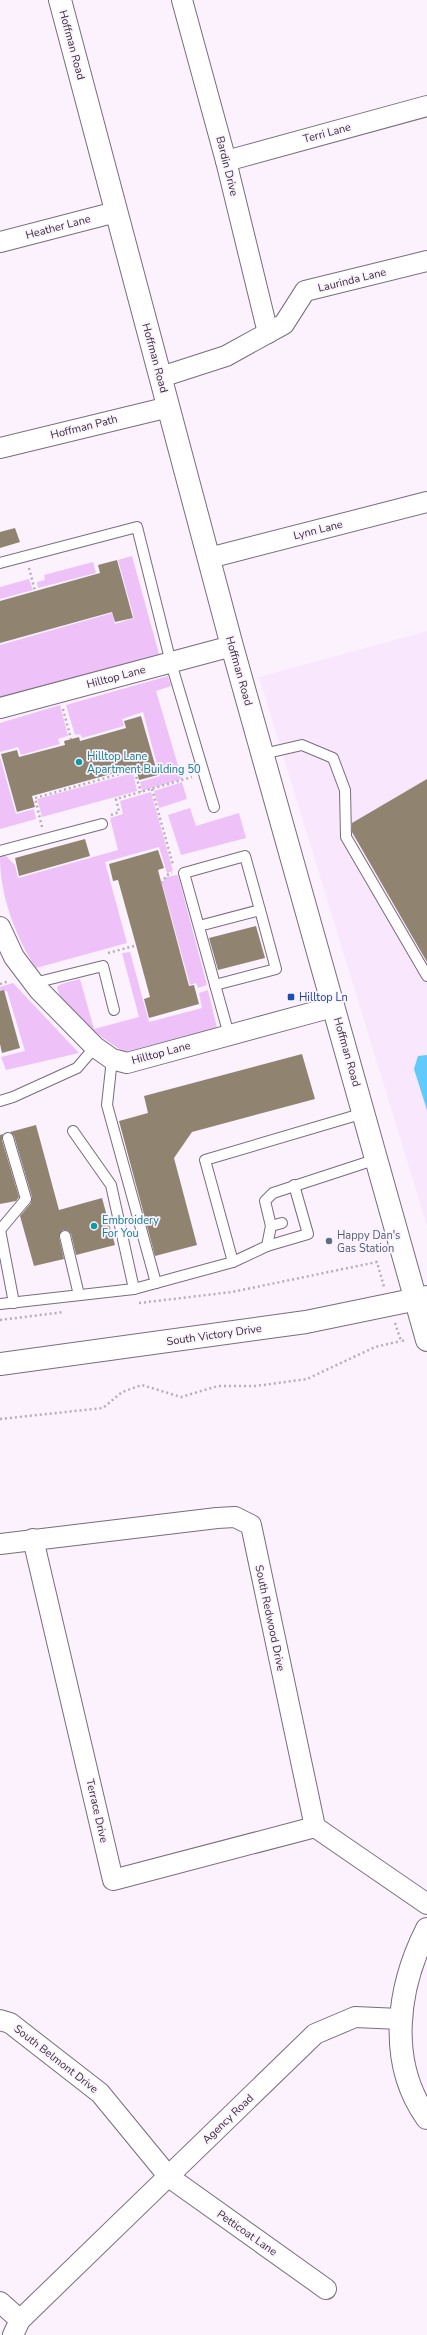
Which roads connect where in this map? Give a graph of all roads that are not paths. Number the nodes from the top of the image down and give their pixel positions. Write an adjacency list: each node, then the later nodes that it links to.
1 (62, 0): 5 (main road, Hoffman Road)
2 (182, 0): 4 (street, Bardin Drive)
3 (427, 106): 4 (street, Terri Lane)
4 (226, 161): 8 (street, Bardin Drive)
5 (116, 212): 6 (street, Heather Lane); 9 (main road, Hoffman Road)
6 (0, 242)
7 (427, 261): 8 (street, Laurinda Lane)
8 (268, 333): 9 (street, Laurinda Lane)
9 (161, 377): 10 (main road, Hoffman Road)
10 (168, 407): 11 (street, Hoffman Path); 13 (main road, Hoffman Road)
11 (0, 448)
12 (427, 502): 13 (street, Lynn Lane)
13 (209, 558): 15 (main road, Hoffman Road)
14 (0, 563): 16 (lane)
15 (232, 646): 16 (street, Hilltop Lane); 18 (main road, Hoffman Road)
16 (171, 663): 17 (street, Hilltop Lane); 19 (lane)
17 (0, 708)
18 (263, 754): 25 (lane); 28 (main road, Hoffman Road)
19 (214, 807)
20 (102, 824): 21 (lane)
21 (0, 851)
22 (260, 910): 24 (lane); 24 (lane); 27 (lane)
23 (0, 926): 26 (street, Hilltop Lane)
24 (199, 926): 27 (lane)
25 (427, 976)
26 (34, 983): 29 (lane); 31 (street, Hilltop Lane)
27 (215, 986): 30 (lane)
28 (334, 1006): 30 (street, Hilltop Lane); 34 (main road, Hoffman Road)
29 (114, 1010)
30 (229, 1035): 32 (street, Hilltop Lane)
31 (95, 1047): 32 (street, Hilltop Lane); 33 (lane)
32 (112, 1059): 45 (lane)
33 (0, 1101)
34 (364, 1113): 37 (main road, Hoffman Road); 44 (lane)
35 (73, 1131): 46 (lane)
36 (8, 1138): 41 (lane)
37 (377, 1159): 38 (lane); 48 (main road, Hoffman Road)
38 (294, 1185): 40 (lane); 43 (lane)
39 (282, 1223): 40 (lane)
40 (271, 1226): 43 (lane)
41 (0, 1230): 49 (lane)
42 (65, 1236): 47 (lane)
43 (267, 1246): 44 (lane)
44 (233, 1262): 45 (lane)
45 (156, 1283): 46 (lane)
46 (134, 1289): 47 (lane)
47 (79, 1295): 49 (lane)
48 (422, 1298): 51 (main road, Hoffman Road); 52 (main road, South Victory Drive)
49 (14, 1303): 50 (lane)
50 (0, 1304)
51 (426, 1338)
52 (0, 1364)
53 (33, 1539): 54 (street, South Redwood Drive); 55 (street, South Redwood Drive); 55 (street, Terrace Drive)
54 (0, 1544)
55 (314, 1827): 56 (street)
56 (427, 1904)
57 (427, 1929): 58 (main road)
58 (400, 2019): 60 (main road); 61 (street, Agency Road)
59 (0, 2020): 61 (street, South Belmont Drive)
60 (427, 2118)
61 (168, 2177): 62 (street, Petticoat Lane); 64 (street, Agency Road)
62 (326, 2289)
63 (0, 2302): 64 (street)
64 (17, 2327)

